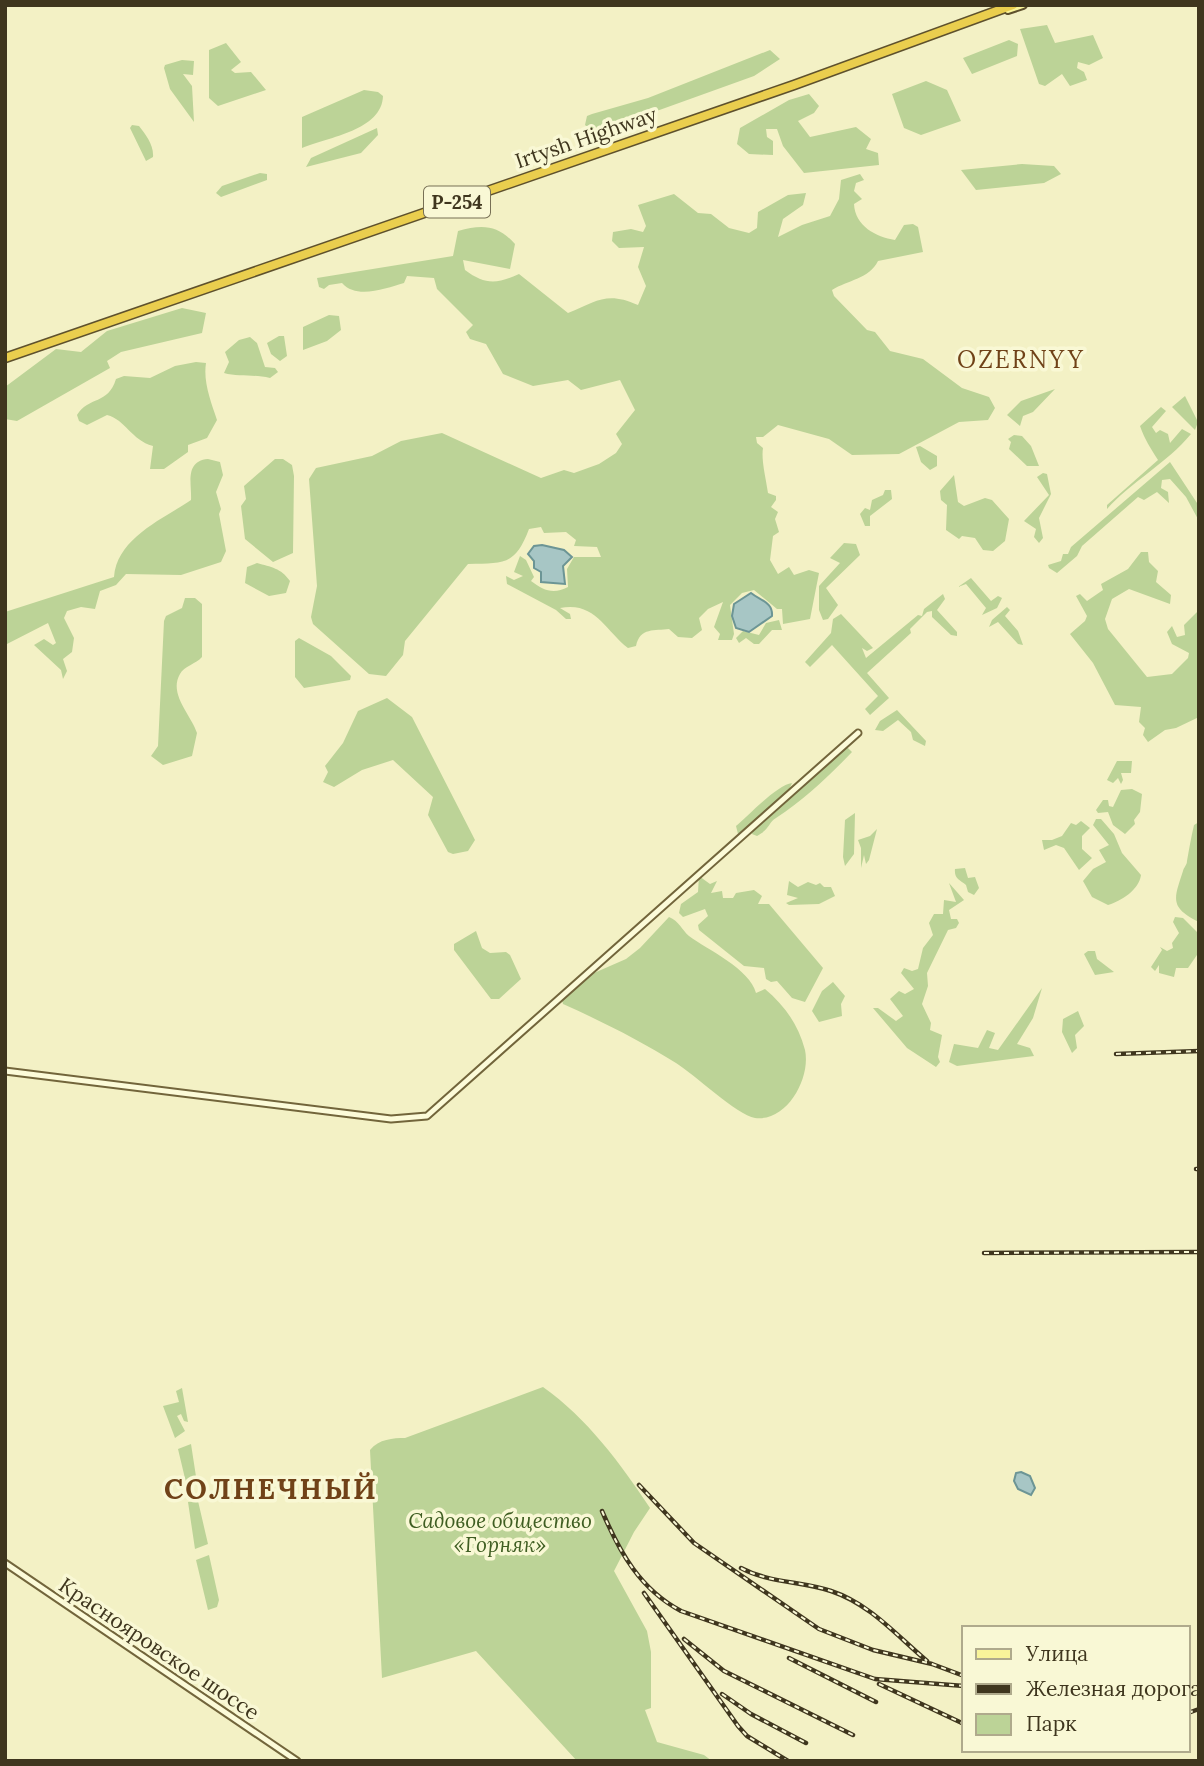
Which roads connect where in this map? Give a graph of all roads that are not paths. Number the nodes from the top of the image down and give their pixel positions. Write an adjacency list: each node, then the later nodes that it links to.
1 (1001, 5): 4 (highway, Irtysh Highway / Р-254)
2 (1013, 5): 4 (highway, Irtysh Highway / Р-254)
3 (1023, 5): 4 (main road)
4 (939, 32): 5 (highway, Irtysh Highway / Р-254)
5 (5, 358)
6 (858, 733): 7 (street)
7 (5, 1071)
8 (5, 1563): 9 (street, Краснояровское шоссе)
9 (297, 1761)

